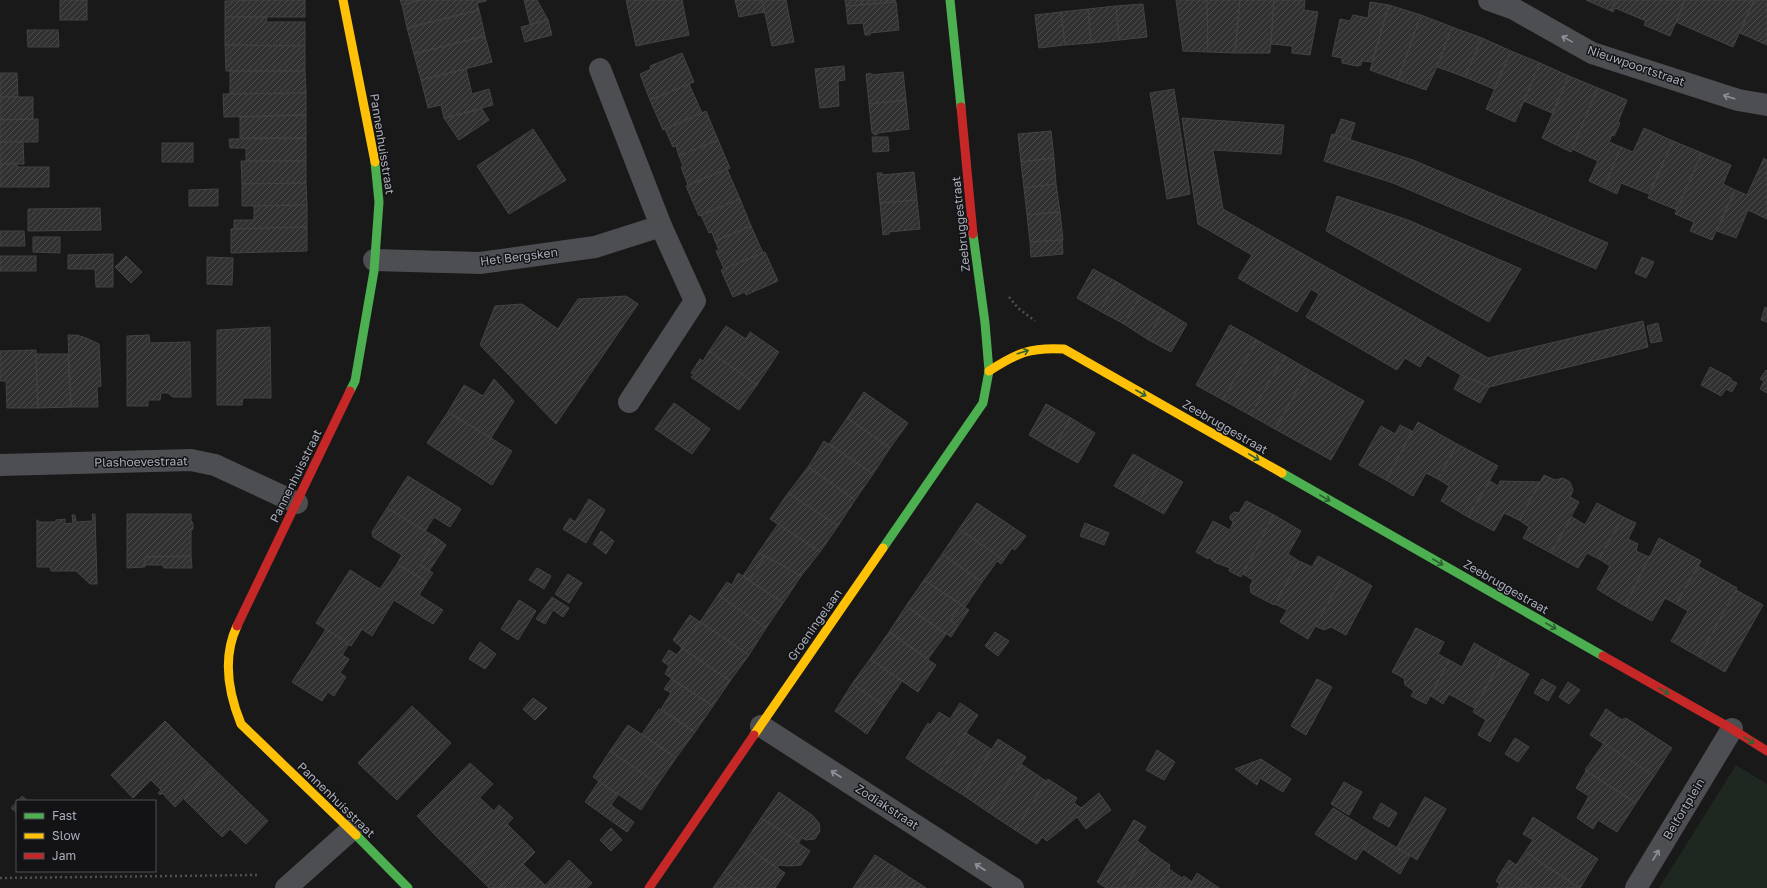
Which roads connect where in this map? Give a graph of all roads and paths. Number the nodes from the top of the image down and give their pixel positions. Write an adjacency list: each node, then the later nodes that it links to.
1 (343, 0): 7 (street, Pannenhuisstraat)
2 (950, 0): 10 (street, Zeebruggestraat)
3 (1489, 0): 5 (street, Nieuwpoortstraat, one-way to 3)
4 (600, 69): 6 (street)
5 (1767, 105)
6 (661, 226): 7 (street, Het Bergsken); 11 (street)
7 (374, 260): 13 (street, Pannenhuisstraat)
8 (1005, 292): 9 (path)
9 (1064, 349): 10 (street, Zeebruggestraat, one-way to 9); 15 (street, Zeebruggestraat, one-way to 15)
10 (990, 371): 14 (street, Groeningelaan)
11 (629, 402)
12 (0, 465): 13 (street, Plashoevestraat)
13 (297, 503): 17 (street, Pannenhuisstraat)
14 (761, 726): 22 (street, Groeningelaan); 23 (street, Zodiakstraat, one-way to 14)
15 (1732, 729): 16 (street, Zeebruggestraat, one-way to 16); 24 (street, Belfortplein, one-way to 15)
16 (1767, 751)
17 (352, 830): 20 (street); 21 (street, Pannenhuisstraat)
18 (257, 875): 19 (path)
19 (0, 878)
20 (286, 888)
21 (408, 888)
22 (649, 888)
23 (1013, 888)
24 (1636, 888)

